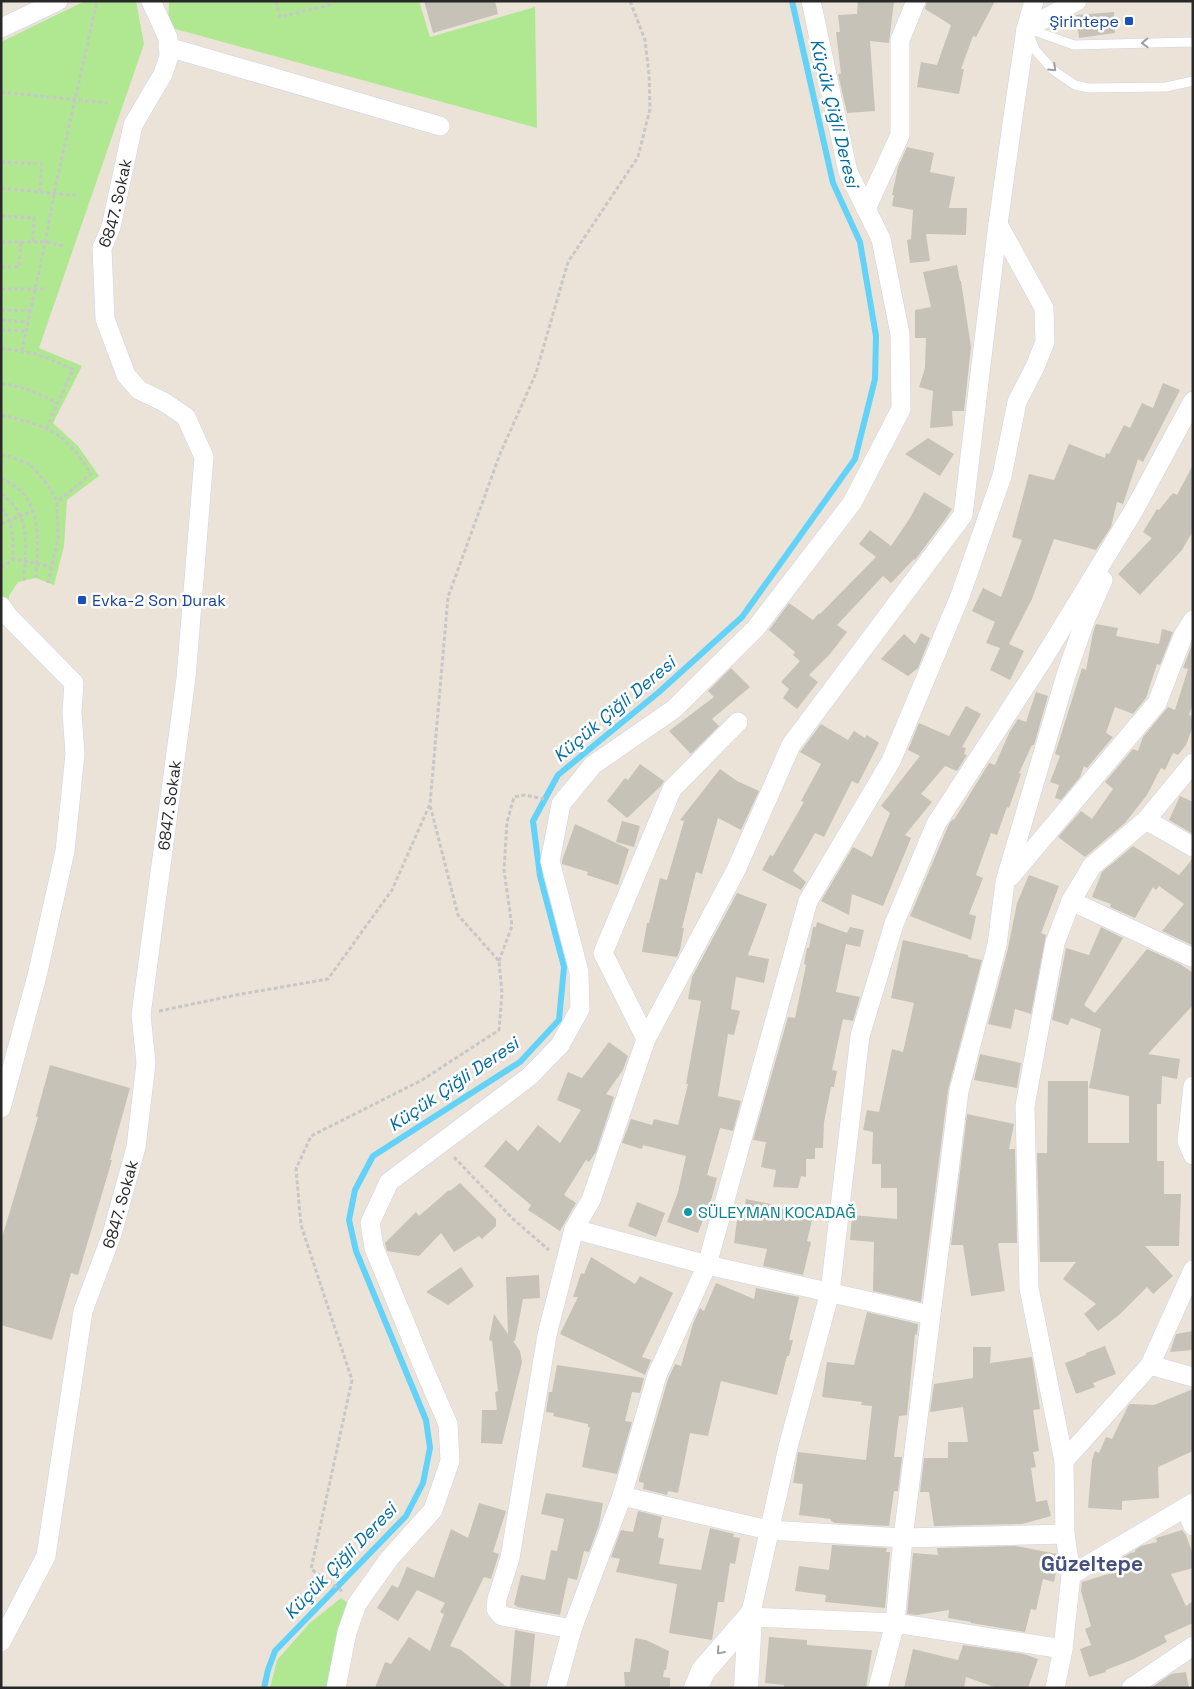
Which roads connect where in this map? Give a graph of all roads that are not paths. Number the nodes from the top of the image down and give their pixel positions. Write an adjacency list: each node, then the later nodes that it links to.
1 (58, 1): 8 (street)
2 (151, 1): 12 (street, 6847. Sokak)
3 (811, 1): 15 (street)
4 (916, 1): 15 (street)
5 (1034, 1): 10 (street)
6 (1077, 1): 10 (street)
7 (1, 15): 8 (street)
8 (23, 18): 9 (street)
9 (1, 28)
10 (1026, 29): 11 (lane, one-way to 10); 13 (lane, one-way to 13); 16 (street)
11 (1193, 44)
12 (168, 47): 14 (street); 50 (street, 6847. Sokak)
13 (1193, 82)
14 (440, 126)
15 (866, 209): 53 (street)
16 (998, 224): 28 (street); 33 (street)
17 (1193, 401): 18 (street)
18 (1134, 510): 25 (street); 35 (street)
19 (5, 611): 30 (street)
20 (1193, 620): 25 (street)
21 (738, 722): 28 (street)
22 (1193, 763): 23 (street)
23 (1146, 820): 24 (street); 26 (street)
24 (1193, 847)
25 (1005, 882): 36 (street)
26 (1071, 901): 27 (street); 39 (street)
27 (1193, 956)
28 (646, 1039): 32 (street)
29 (1193, 1086): 31 (street)
30 (1, 1108)
31 (1193, 1155)
32 (574, 1229): 33 (street); 49 (street)
33 (707, 1265): 35 (street); 40 (street)
34 (1193, 1270): 37 (street)
35 (830, 1292): 36 (street); 43 (street)
36 (930, 1315): 45 (street)
37 (1150, 1365): 38 (street); 39 (street)
38 (1193, 1377)
39 (1064, 1461): 44 (street)
40 (622, 1496): 43 (street); 49 (street)
41 (1189, 1506): 42 (street); 46 (street)
42 (1193, 1526)
43 (768, 1530): 45 (street); 47 (street)
44 (1065, 1534): 45 (street); 46 (street)
45 (903, 1538): 48 (street)
46 (1071, 1575): 52 (street)
47 (750, 1617): 48 (street); 55 (street, one-way to 55); 56 (street)
48 (895, 1624): 52 (street); 57 (street)
49 (572, 1629): 54 (street)
50 (1, 1642)
51 (1193, 1646): 59 (street)
52 (1063, 1649): 58 (street)
53 (336, 1688)
54 (556, 1688)
55 (696, 1688)
56 (746, 1688)
57 (878, 1688)
58 (1055, 1688)
59 (1131, 1688)

